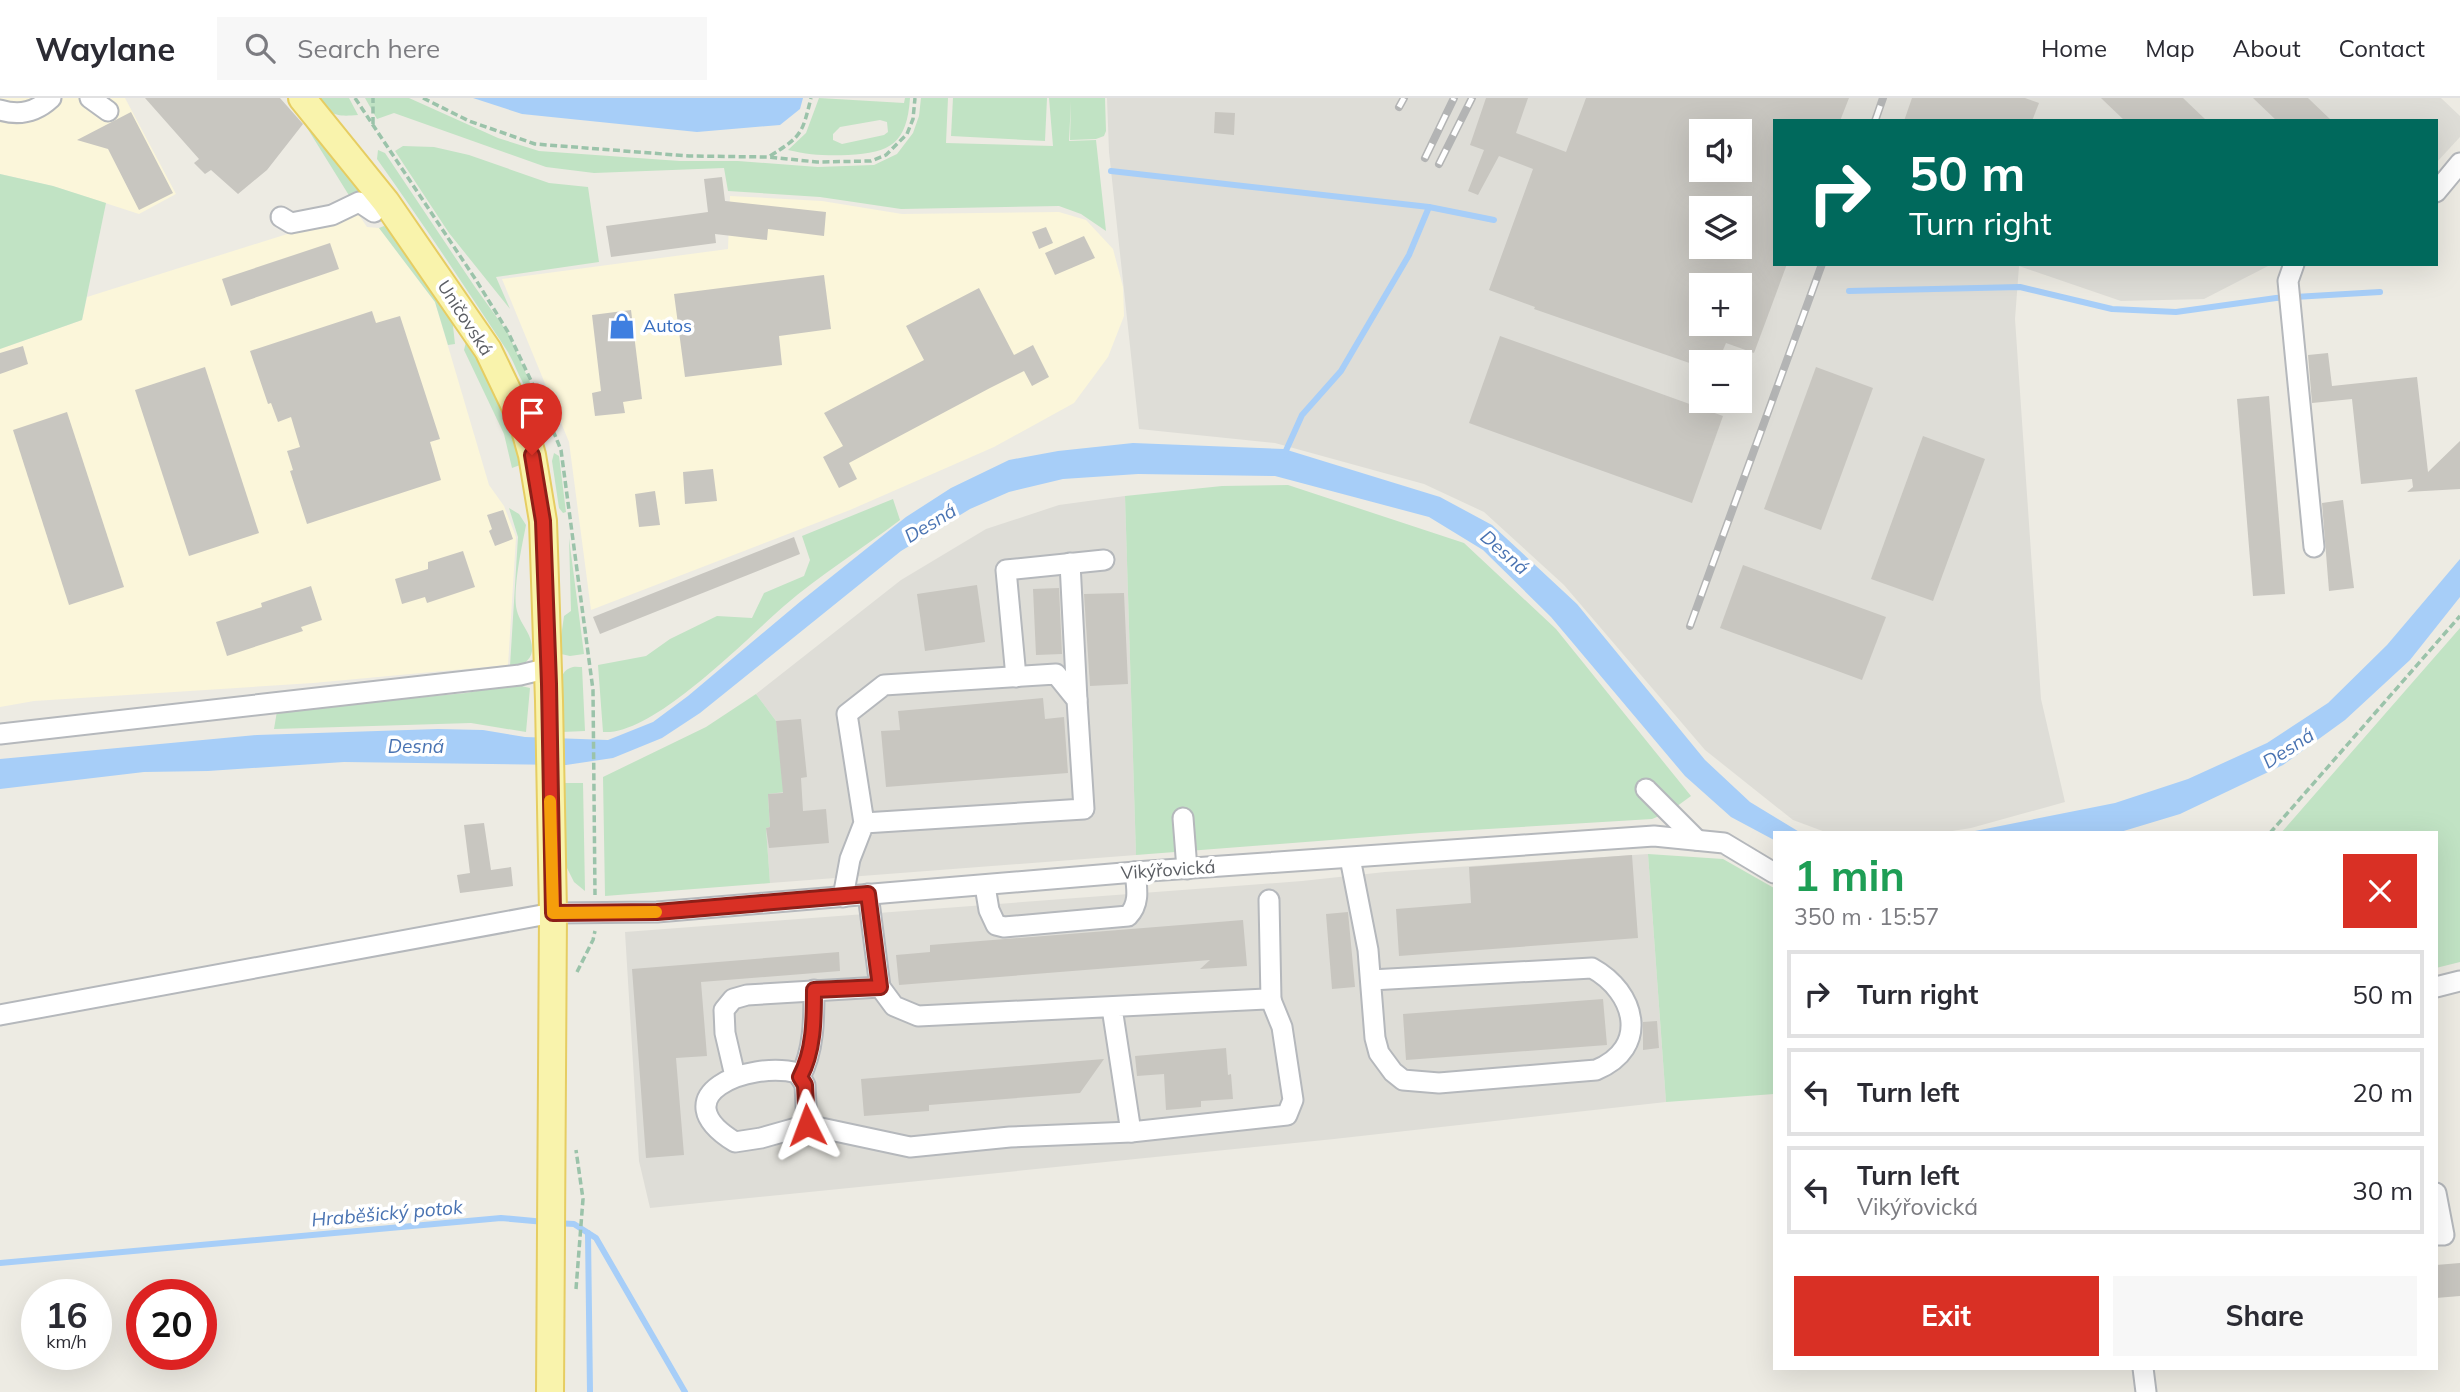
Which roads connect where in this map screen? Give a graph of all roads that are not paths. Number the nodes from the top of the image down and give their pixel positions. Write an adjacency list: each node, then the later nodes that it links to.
1 (51, 98): 4 (street)
2 (90, 98): 5 (street)
3 (302, 98): 14 (main road, Uničovská)
4 (0, 110)
5 (107, 111)
6 (2460, 163): 7 (street)
7 (2446, 187)
8 (374, 212): 9 (street)
9 (281, 217)
10 (2293, 266): 11 (street)
11 (2314, 547)
12 (1104, 560): 13 (street)
13 (1070, 563): 15 (street); 16 (street)
14 (549, 668): 17 (street); 30 (main road, Uničovská)
15 (1016, 677): 16 (street); 20 (street)
16 (1077, 700): 20 (street)
17 (0, 734)
18 (1646, 789): 21 (street)
19 (1183, 818): 23 (street)
20 (864, 823): 28 (street)
21 (1697, 840): 22 (street, Vikýřovická); 25 (street, Vikýřovická)
22 (1350, 858): 23 (street, Vikýřovická); 31 (street)
23 (1187, 869): 24 (street, Vikýřovická)
24 (1135, 872): 26 (street, Vikýřovická); 26 (street)
25 (1773, 872)
26 (985, 886): 27 (street, Vikýřovická)
27 (868, 894): 28 (street, Vikýřovická); 34 (street)
28 (843, 897): 30 (street, Vikýřovická)
29 (1269, 900): 36 (street)
30 (553, 913): 38 (street, Vikýřovická); 46 (main road, Uničovská)
31 (1371, 980): 31 (street)
32 (2460, 981): 33 (street)
33 (2438, 986)
34 (880, 987): 35 (street); 37 (street)
35 (814, 990): 39 (street); 40 (street)
36 (1271, 1000): 37 (street); 42 (street)
37 (1112, 1008): 42 (street)
38 (0, 1015)
39 (735, 1076): 40 (street); 41 (street)
40 (800, 1077): 41 (street)
41 (807, 1125): 42 (street)
42 (1131, 1132)
43 (2438, 1204): 44 (street)
44 (2438, 1235)
45 (2143, 1370): 47 (street)
46 (550, 1392)
47 (2146, 1392)

